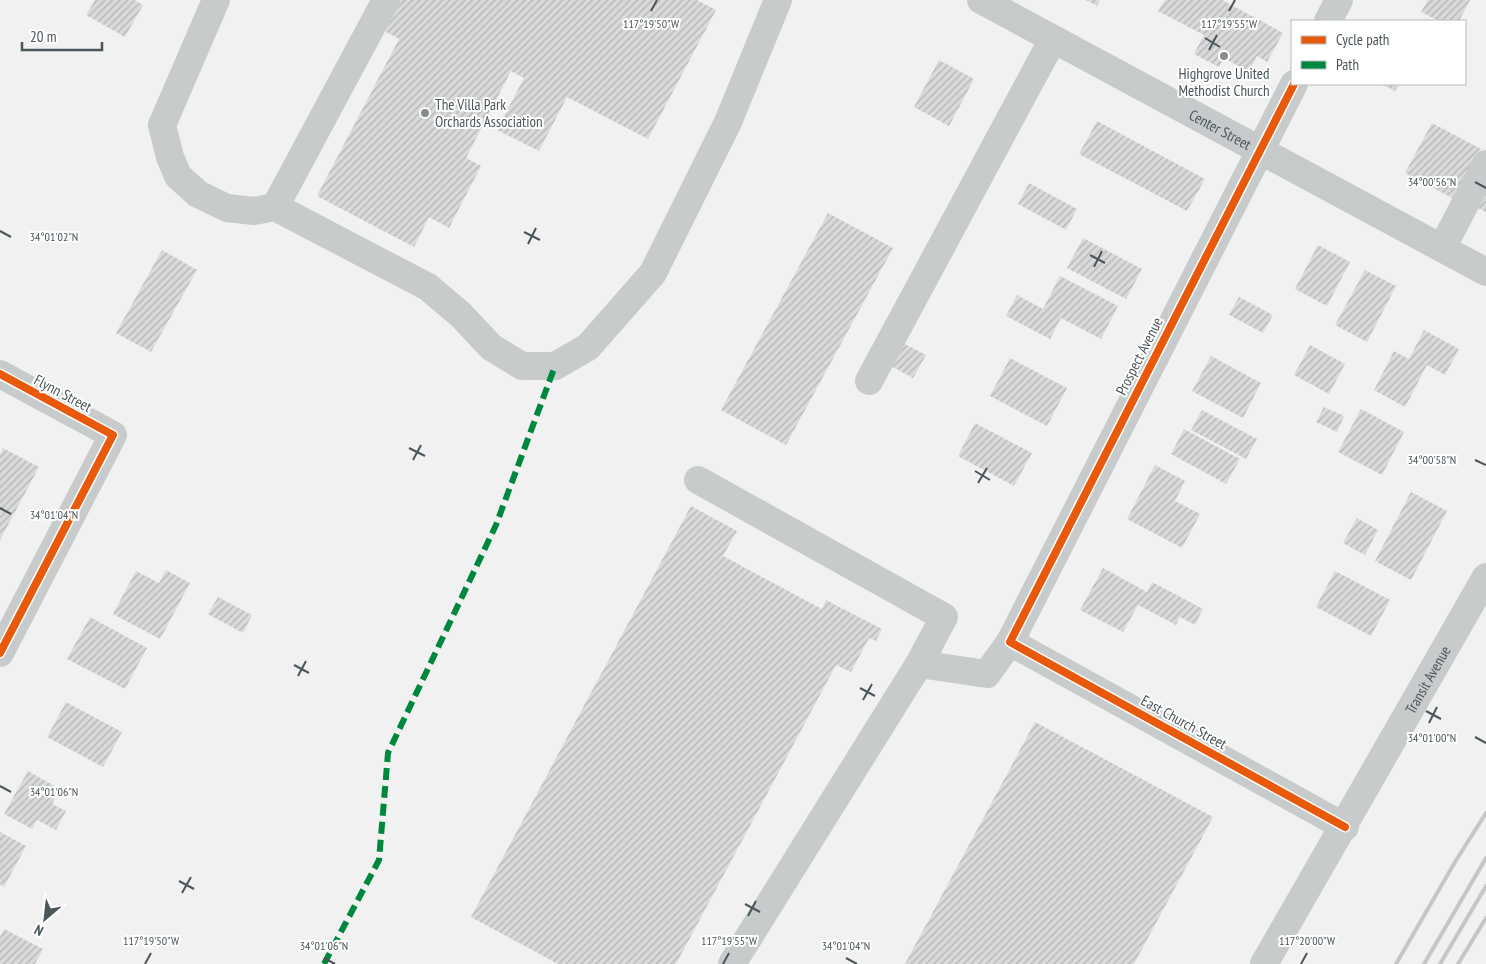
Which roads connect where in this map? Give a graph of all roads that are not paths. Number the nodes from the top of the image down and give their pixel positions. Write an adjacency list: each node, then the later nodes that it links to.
1 (216, 0): 11 (street)
2 (386, 0): 11 (street)
3 (778, 0): 11 (street)
4 (981, 0): 7 (main road, Center Street)
5 (1339, 0): 6 (street)
6 (1329, 20)
7 (1053, 39): 9 (main road, Center Street); 15 (street)
8 (1293, 85): 9 (street, Prospect Avenue)
9 (1258, 151): 12 (main road, Center Street); 18 (street, Prospect Avenue)
10 (1486, 164): 12 (street)
11 (276, 206)
12 (1442, 248): 13 (main road, Center Street)
13 (1486, 272)
14 (0, 374): 19 (street, Flynn Street)
15 (869, 381)
16 (698, 480): 20 (street)
17 (1486, 577): 21 (street, Transit Avenue)
18 (1010, 642): 20 (street, Prospect Avenue); 21 (street, East Church Street)
19 (0, 653)
20 (919, 664): 22 (street)
21 (1345, 826): 23 (street, Transit Avenue)
22 (732, 964)
23 (1264, 964)

